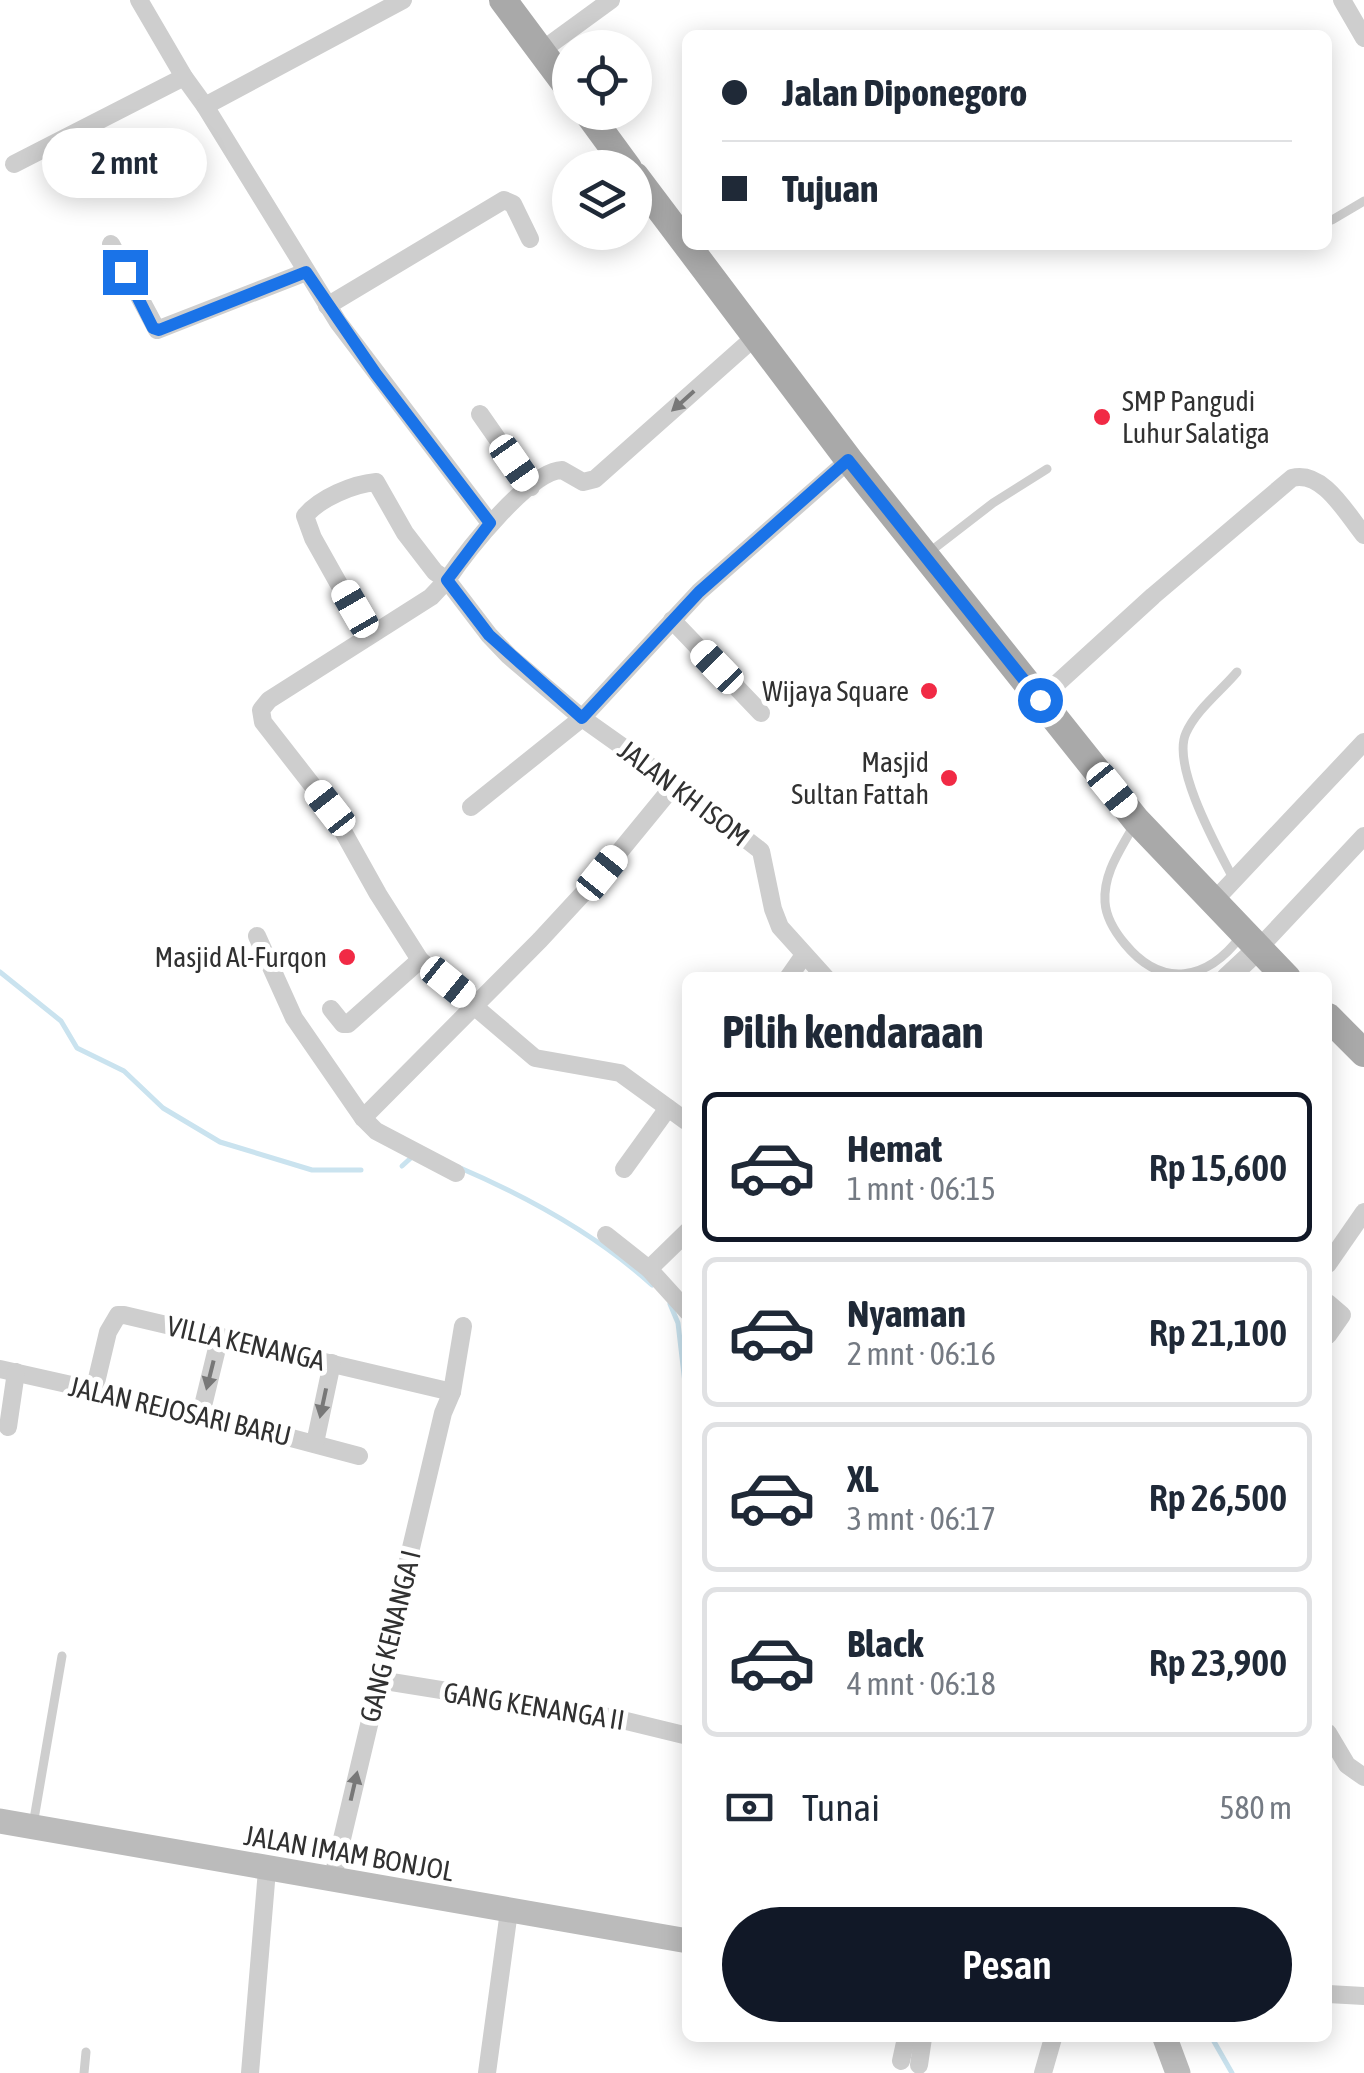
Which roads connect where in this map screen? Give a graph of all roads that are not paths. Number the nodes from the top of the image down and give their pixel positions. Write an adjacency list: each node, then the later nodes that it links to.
1 (138, 0): 9 (street)
2 (403, 0): 10 (street)
3 (502, 0): 7 (main road)
4 (611, 0): 7 (street)
5 (1342, 0): 6 (street)
6 (1364, 38)
7 (541, 51): 8 (main road)
8 (552, 66)
9 (184, 78): 10 (street); 11 (street)
10 (205, 106): 19 (street)
11 (14, 164)
12 (652, 198): 15 (main road)
13 (1364, 200): 14 (lane)
14 (1332, 220)
15 (682, 238)
16 (530, 240): 20 (street)
17 (111, 244): 19 (street)
18 (691, 250): 21 (main road)
19 (306, 272): 20 (street)
20 (327, 306): 26 (street)
21 (756, 336): 23 (main road); 25 (street, one-way to 25)
22 (480, 414): 25 (street)
23 (848, 460): 28 (main road); 30 (street)
24 (1048, 469): 28 (lane)
25 (531, 487): 26 (street)
26 (490, 523): 29 (street)
27 (1364, 535): 33 (street)
28 (925, 556): 33 (main road)
29 (447, 580): 31 (street); 31 (street, JALAN KH ISOM); 35 (street, JALAN KH ISOM)
30 (672, 620): 34 (street); 35 (street)
31 (368, 636): 46 (street)
32 (1238, 672): 41 (lane)
33 (1040, 700): 39 (main road)
34 (761, 714)
35 (582, 718): 37 (street, JALAN KH ISOM); 38 (street)
36 (1364, 742): 41 (street)
37 (676, 784): 45 (street, JALAN KH ISOM); 53 (street)
38 (471, 808)
39 (1136, 820): 42 (main road); 49 (lane)
40 (1364, 836): 44 (street)
41 (1234, 880): 42 (street)
42 (1213, 902): 44 (main road)
43 (257, 936): 59 (street)
44 (1251, 941): 50 (lane); 51 (street); 52 (main road)
45 (804, 955): 47 (street); 48 (street, JALAN KH ISOM)
46 (420, 960): 53 (street); 54 (street)
47 (792, 972)
48 (820, 972)
49 (1155, 972)
50 (1188, 972)
51 (1230, 972)
52 (1281, 972)
53 (475, 1005): 57 (street); 59 (street)
54 (331, 1010)
55 (1332, 1021): 56 (main road)
56 (1364, 1053)
57 (668, 1108): 58 (street); 60 (street)
58 (682, 1118)
59 (369, 1119): 61 (street)
60 (624, 1169)
61 (456, 1173)
62 (1364, 1212): 65 (street)
63 (606, 1236): 66 (street)
64 (682, 1237): 66 (street)
65 (1332, 1258)
66 (649, 1269): 67 (street)
67 (682, 1305)
68 (1332, 1306): 70 (street)
69 (463, 1326): 75 (street)
70 (1332, 1329)
71 (220, 1336): 72 (street, VILLA KENANGA); 74 (street, VILLA KENANGA); 76 (street, one-way to 76)
72 (332, 1363): 75 (street, VILLA KENANGA); 78 (street, one-way to 78)
73 (8, 1371): 74 (street, JALAN REJOSARI BARU); 77 (street)
74 (94, 1391): 76 (street, JALAN REJOSARI BARU)
75 (452, 1392): 81 (street, GANG KENANGA I)
76 (201, 1414): 78 (street, JALAN REJOSARI BARU)
77 (8, 1427)
78 (315, 1442): 79 (street, JALAN REJOSARI BARU)
79 (359, 1456)
80 (62, 1656): 86 (lane)
81 (379, 1680): 82 (street, GANG KENANGA II); 88 (street, GANG KENANGA I, one-way to 81)
82 (682, 1735)
83 (1332, 1740): 84 (street)
84 (1364, 1777)
85 (0, 1822): 86 (main road, JALAN IMAM BONJOL)
86 (32, 1827): 87 (main road, JALAN IMAM BONJOL)
87 (268, 1870): 88 (main road, JALAN IMAM BONJOL); 99 (street)
88 (332, 1881): 89 (main road, JALAN IMAM BONJOL)
89 (509, 1910): 90 (main road, JALAN IMAM BONJOL); 100 (street)
90 (682, 1940)
91 (1332, 1994): 92 (street)
92 (1364, 1996)
93 (907, 2042): 94 (street)
94 (921, 2042)
95 (1051, 2042): 101 (street)
96 (1166, 2042): 102 (main road)
97 (86, 2052): 98 (lane)
98 (84, 2073)
99 (250, 2073)
100 (486, 2073)
101 (1043, 2073)
102 (1178, 2073)

